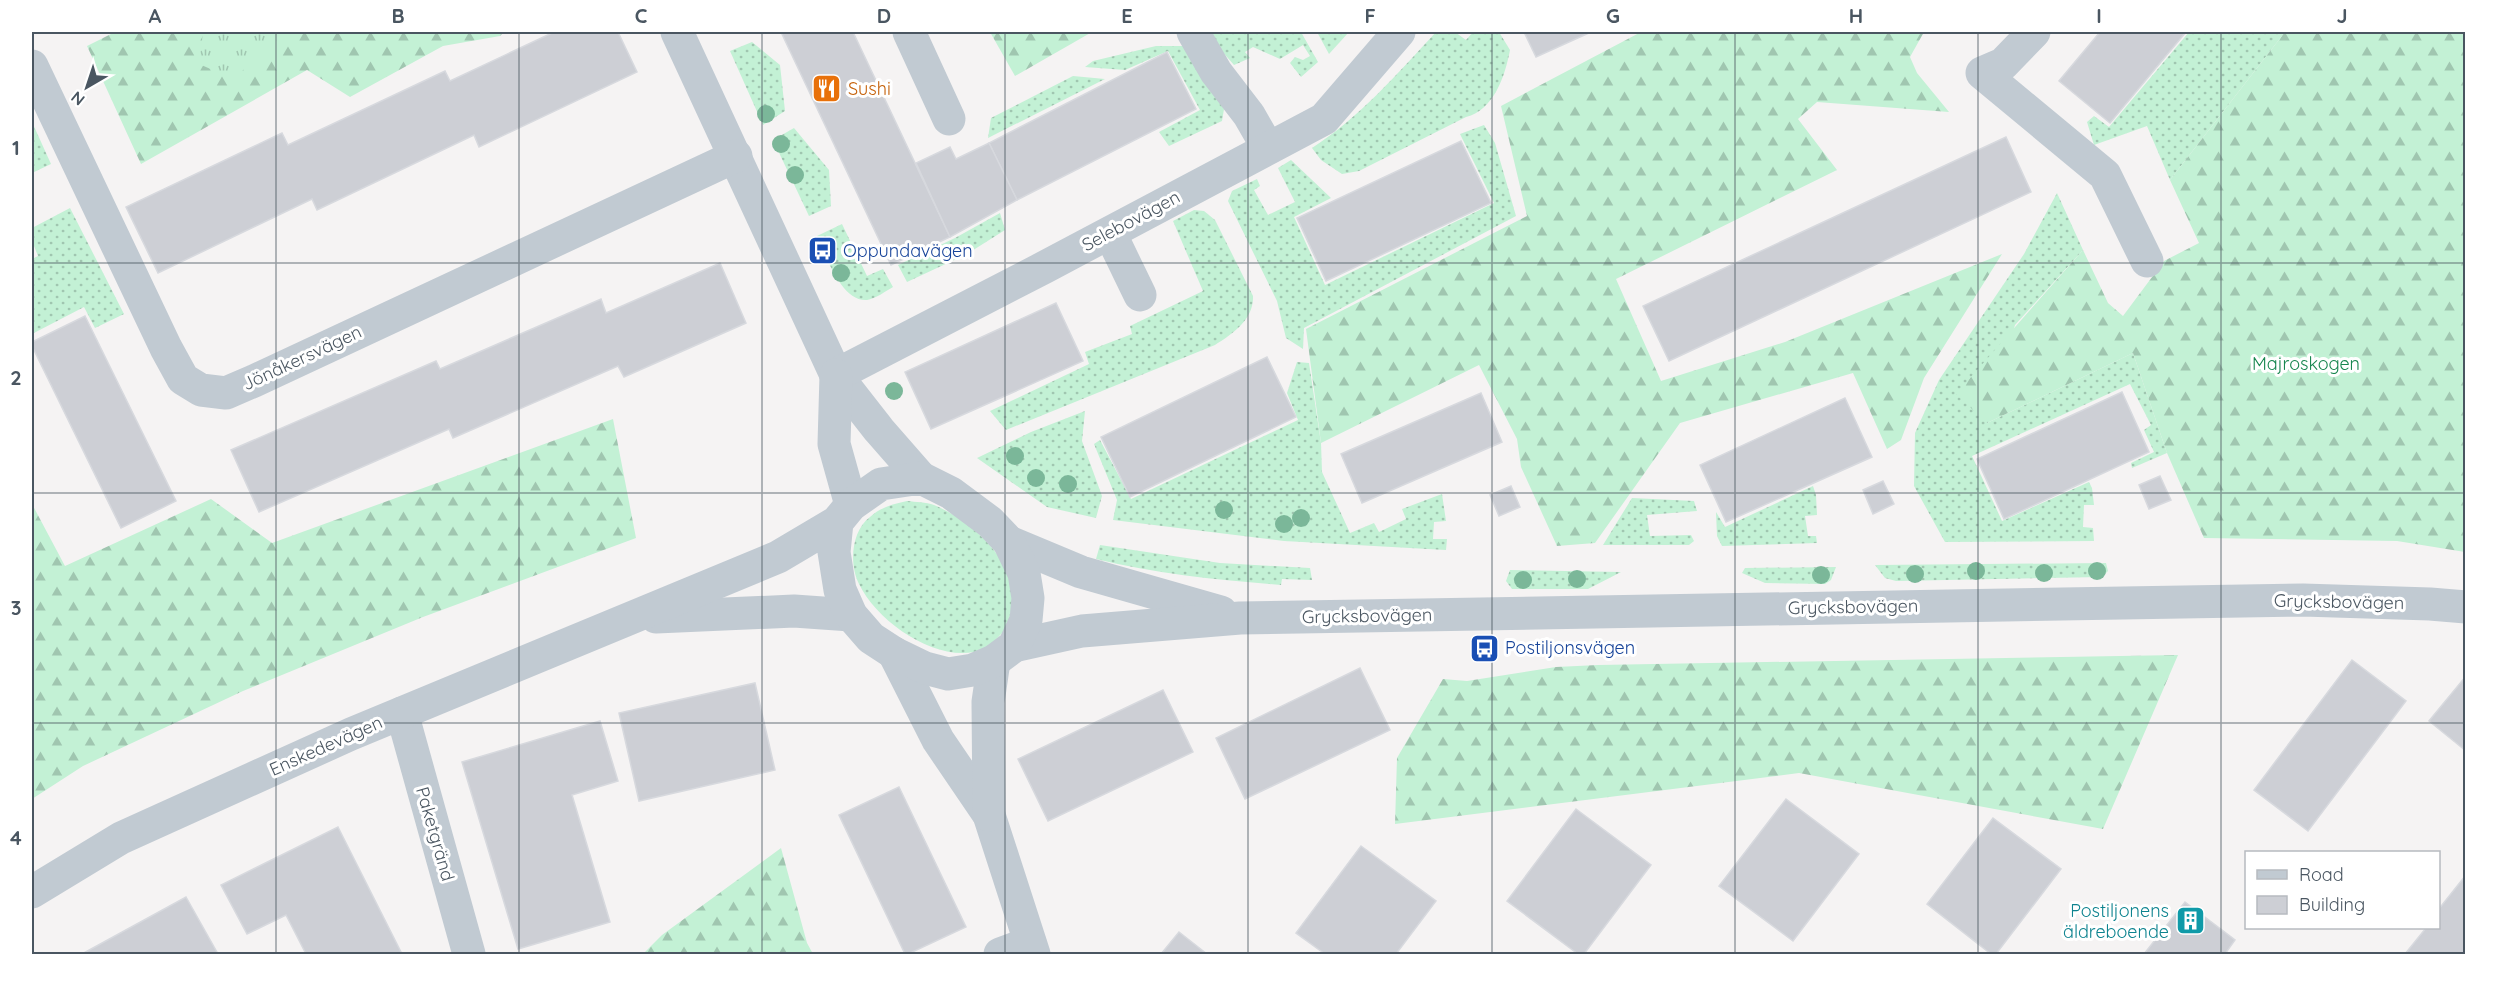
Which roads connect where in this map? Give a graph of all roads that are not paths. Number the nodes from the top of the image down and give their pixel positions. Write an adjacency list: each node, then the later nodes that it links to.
1 (677, 32): 9 (street)
2 (909, 32): 7 (street)
3 (1193, 32): 8 (street)
4 (1399, 32): 8 (street, Selebovägen)
5 (2034, 32): 11 (street)
6 (32, 66): 9 (street, Jönåkersvägen)
7 (949, 119)
8 (1269, 148): 10 (street, Selebovägen)
9 (736, 156): 13 (street)
10 (1110, 233): 12 (street); 13 (street, Selebovägen)
11 (2147, 261)
12 (1140, 295)
13 (836, 375): 14 (street); 15 (street)
14 (921, 478): 15 (street, Enskedevägen); 16 (street)
15 (844, 513): 18 (street); 19 (street, Enskedevägen)
16 (1009, 542): 20 (street, Grycksbovägen); 22 (street)
17 (2466, 607): 20 (street, Grycksbovägen)
18 (851, 615): 19 (street, Enskedevägen); 21 (street)
19 (631, 618): 23 (street, Enskedevägen)
20 (1240, 618): 22 (street, Grycksbovägen)
21 (894, 653): 22 (street); 24 (street)
22 (1004, 654): 24 (street)
23 (402, 713): 25 (street, Enskedevägen); 27 (street, Paketgränd)
24 (989, 815): 26 (street)
25 (32, 892)
26 (1032, 949): 28 (street)
27 (469, 954)
28 (1000, 954)

